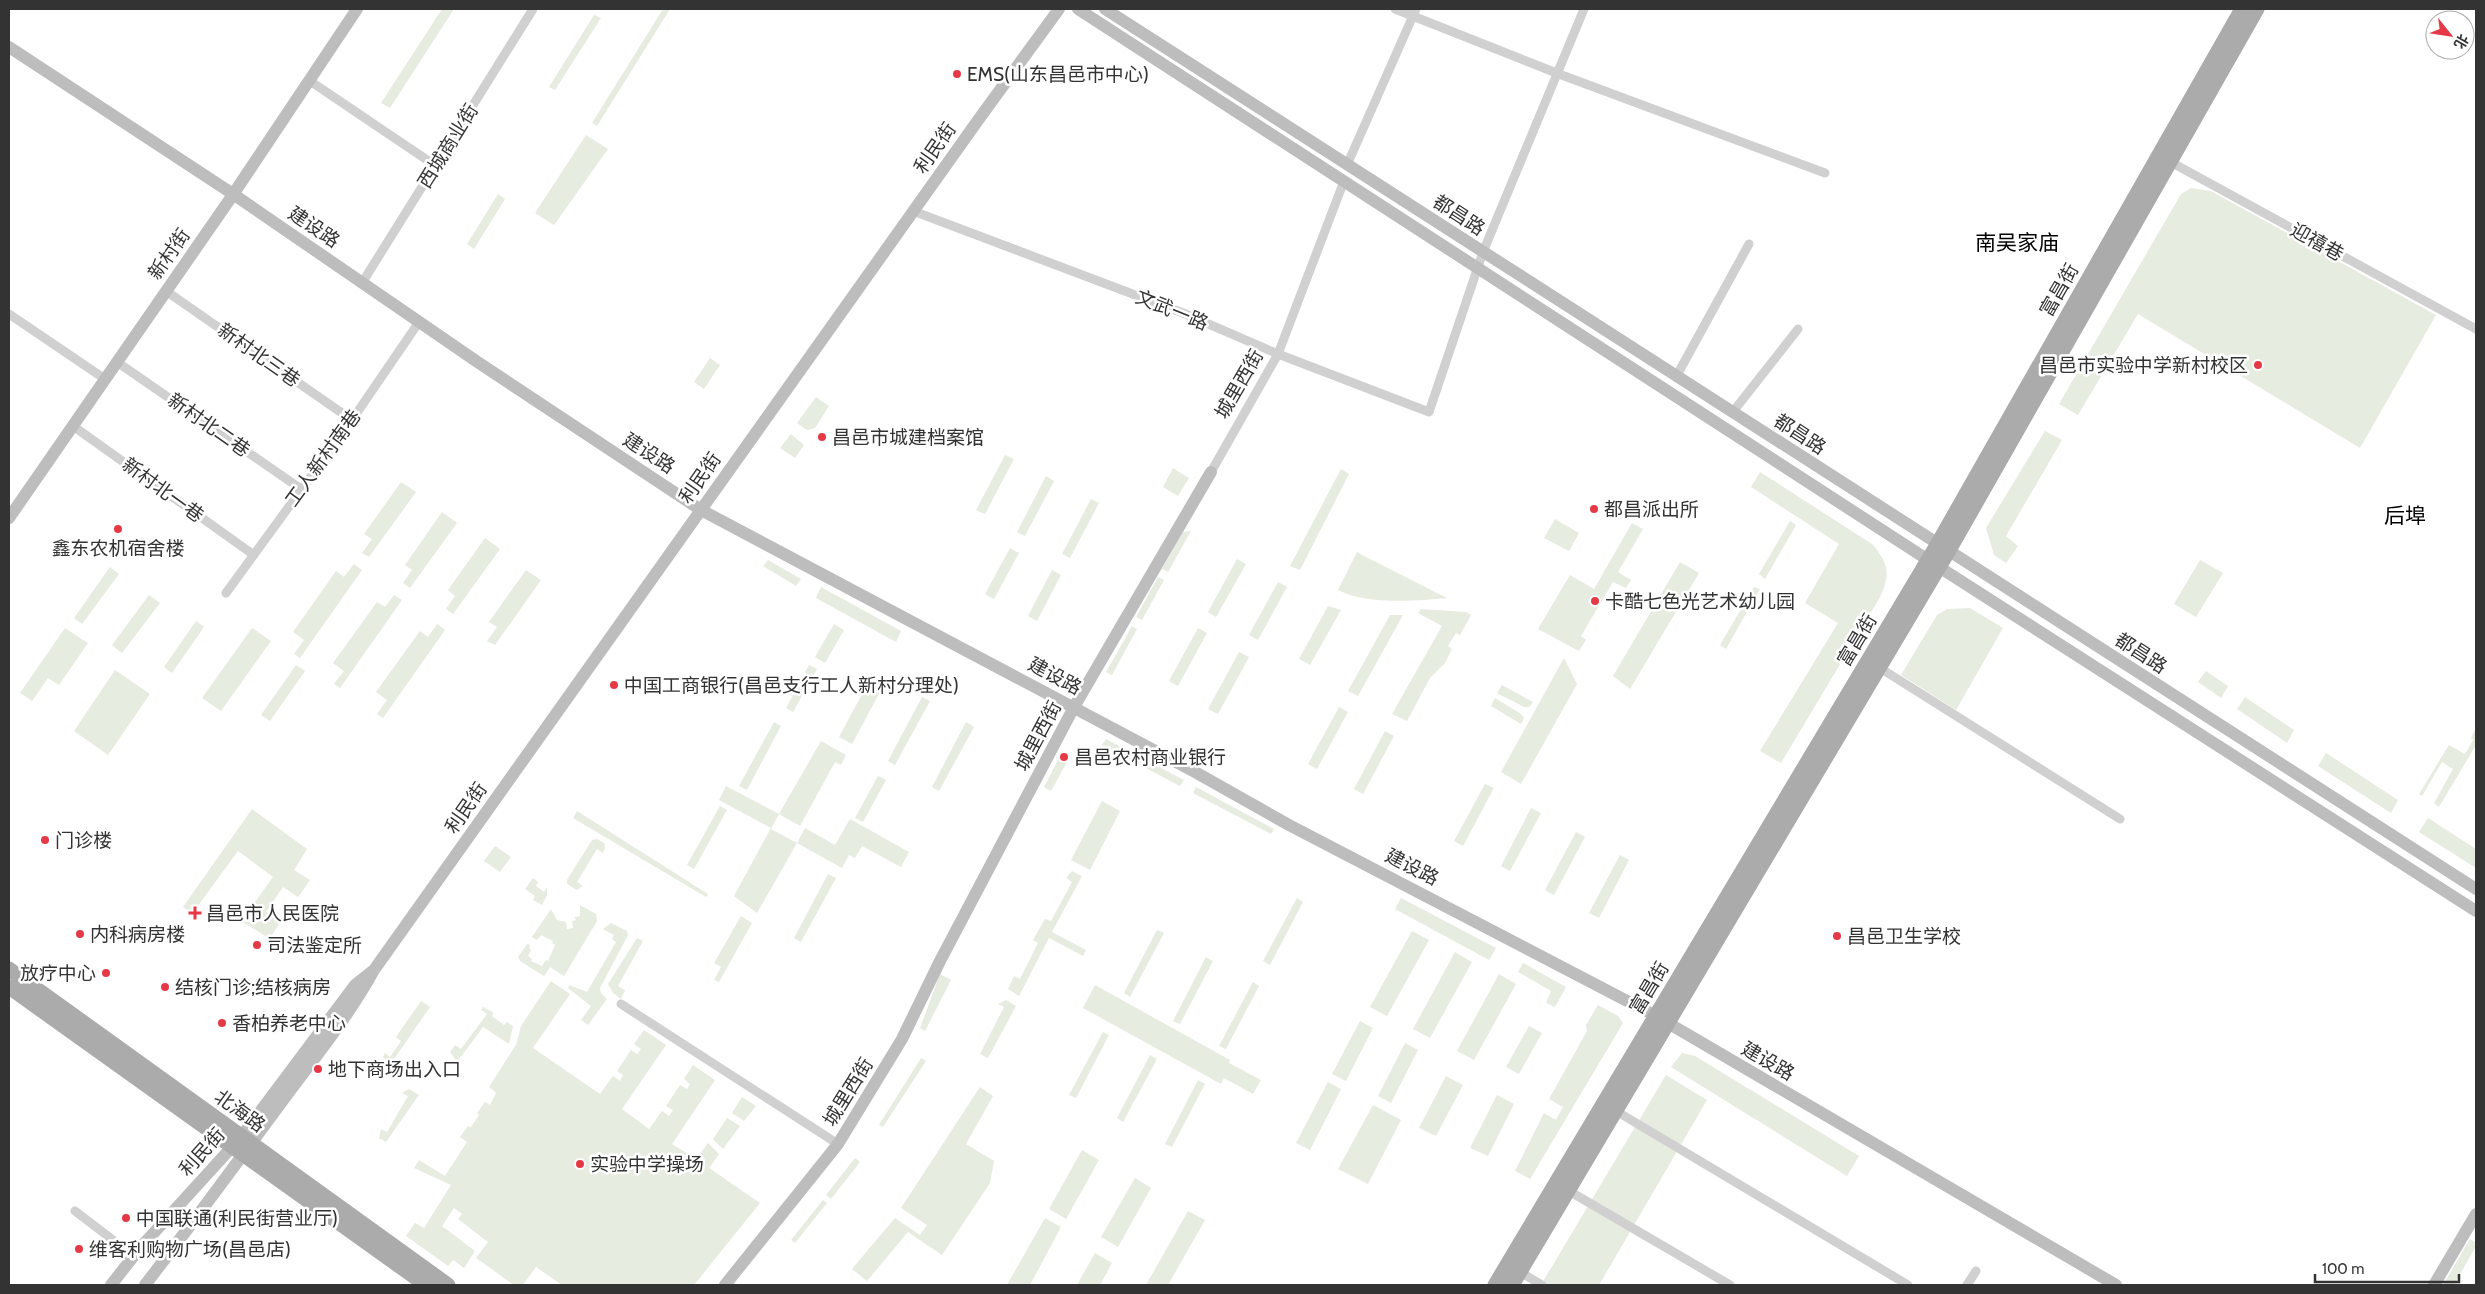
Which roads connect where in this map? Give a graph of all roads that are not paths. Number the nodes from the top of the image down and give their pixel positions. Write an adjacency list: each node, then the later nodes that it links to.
1 (357, 9): 13 (street, 新村街)
2 (532, 9): 16 (street, 西城商业街)
3 (1059, 9): 20 (street, 利民街)
4 (1078, 9): 18 (street, 都昌路)
5 (1105, 9): 15 (street, 都昌路)
6 (1395, 9): 10 (street)
7 (1584, 9): 12 (street)
8 (2242, 9): 14 (main road, 富昌街)
9 (2257, 9): 14 (main road, 富昌街)
10 (1415, 12): 12 (street); 15 (street)
11 (9, 46): 19 (street, 建设路)
12 (1559, 74): 17 (street); 22 (street)
13 (310, 81): 16 (street); 19 (street, 新村街)
14 (2164, 159): 29 (street, 迎禧巷); 41 (main road, 富昌街)
15 (1347, 165): 22 (street, 都昌路)
16 (436, 166): 24 (street, 西城商业街)
17 (1825, 173)
18 (1344, 181): 23 (street, 都昌路); 30 (street, 城里西街)
19 (233, 194): 24 (street, 建设路); 25 (street, 新村街)
20 (913, 211): 30 (street, 文武一路); 39 (street, 利民街)
21 (1749, 244): 32 (street)
22 (1483, 252): 23 (street); 32 (street, 都昌路)
23 (1478, 268): 30 (street, 文武一路); 43 (street, 都昌路)
24 (362, 283): 27 (street, 建设路)
25 (166, 291): 31 (street, 新村街); 35 (street, 新村北三巷)
26 (9, 314): 33 (street)
27 (419, 322): 35 (street, 工人新村南巷); 39 (street, 建设路)
28 (1798, 329): 34 (street)
29 (2476, 329)
30 (1278, 354): 37 (street, 城里西街)
31 (117, 362): 33 (street, 新村街); 38 (street, 新村北二巷)
32 (1676, 377): 34 (street, 都昌路)
33 (105, 379): 36 (street, 新村街)
34 (1732, 413): 41 (street, 都昌路)
35 (352, 420): 38 (street, 工人新村南巷)
36 (73, 426): 40 (street, 新村街); 42 (street, 新村北一巷)
37 (1210, 472): 46 (street, 城里西街)
38 (301, 489): 42 (street, 工人新村南巷)
39 (701, 510): 46 (street, 建设路); 56 (street, 利民街)
40 (9, 518)
41 (1943, 549): 43 (main road, 富昌街); 48 (street, 都昌路)
42 (254, 555): 44 (street, 工人新村南巷)
43 (1934, 563): 45 (main road, 富昌街); 49 (street, 都昌路); 53 (main road, 富昌街)
44 (226, 593)
45 (1880, 668): 47 (street); 53 (main road, 富昌街)
46 (1074, 707): 53 (street, 建设路); 55 (street, 城里西街)
47 (2120, 819)
48 (2476, 889)
49 (2476, 911)
50 (9, 969): 56 (main road, 北海路)
51 (9, 987): 56 (main road, 北海路)
52 (621, 1004): 55 (street)
53 (1662, 1020): 54 (main road, 富昌街); 68 (main road, 富昌街); 73 (street, 建设路)
54 (1616, 1111): 57 (main road, 富昌街); 71 (street)
55 (838, 1144): 67 (street, 城里西街)
56 (242, 1145): 60 (street, 利民街); 64 (street, 利民街); 65 (main road, 北海路); 66 (main road, 北海路)
57 (1568, 1191): 62 (main road, 富昌街); 70 (street)
58 (75, 1211): 60 (street)
59 (2476, 1214): 74 (street)
60 (134, 1256): 63 (street, 利民街)
61 (1976, 1271): 72 (street)
62 (1516, 1279): 69 (street)
63 (111, 1285)
64 (145, 1285)
65 (426, 1285)
66 (448, 1285)
67 (725, 1285)
68 (1495, 1285)
69 (1542, 1285)
70 (1730, 1285)
71 (1908, 1285)
72 (1967, 1285)
73 (2116, 1285)
74 (2434, 1285)

